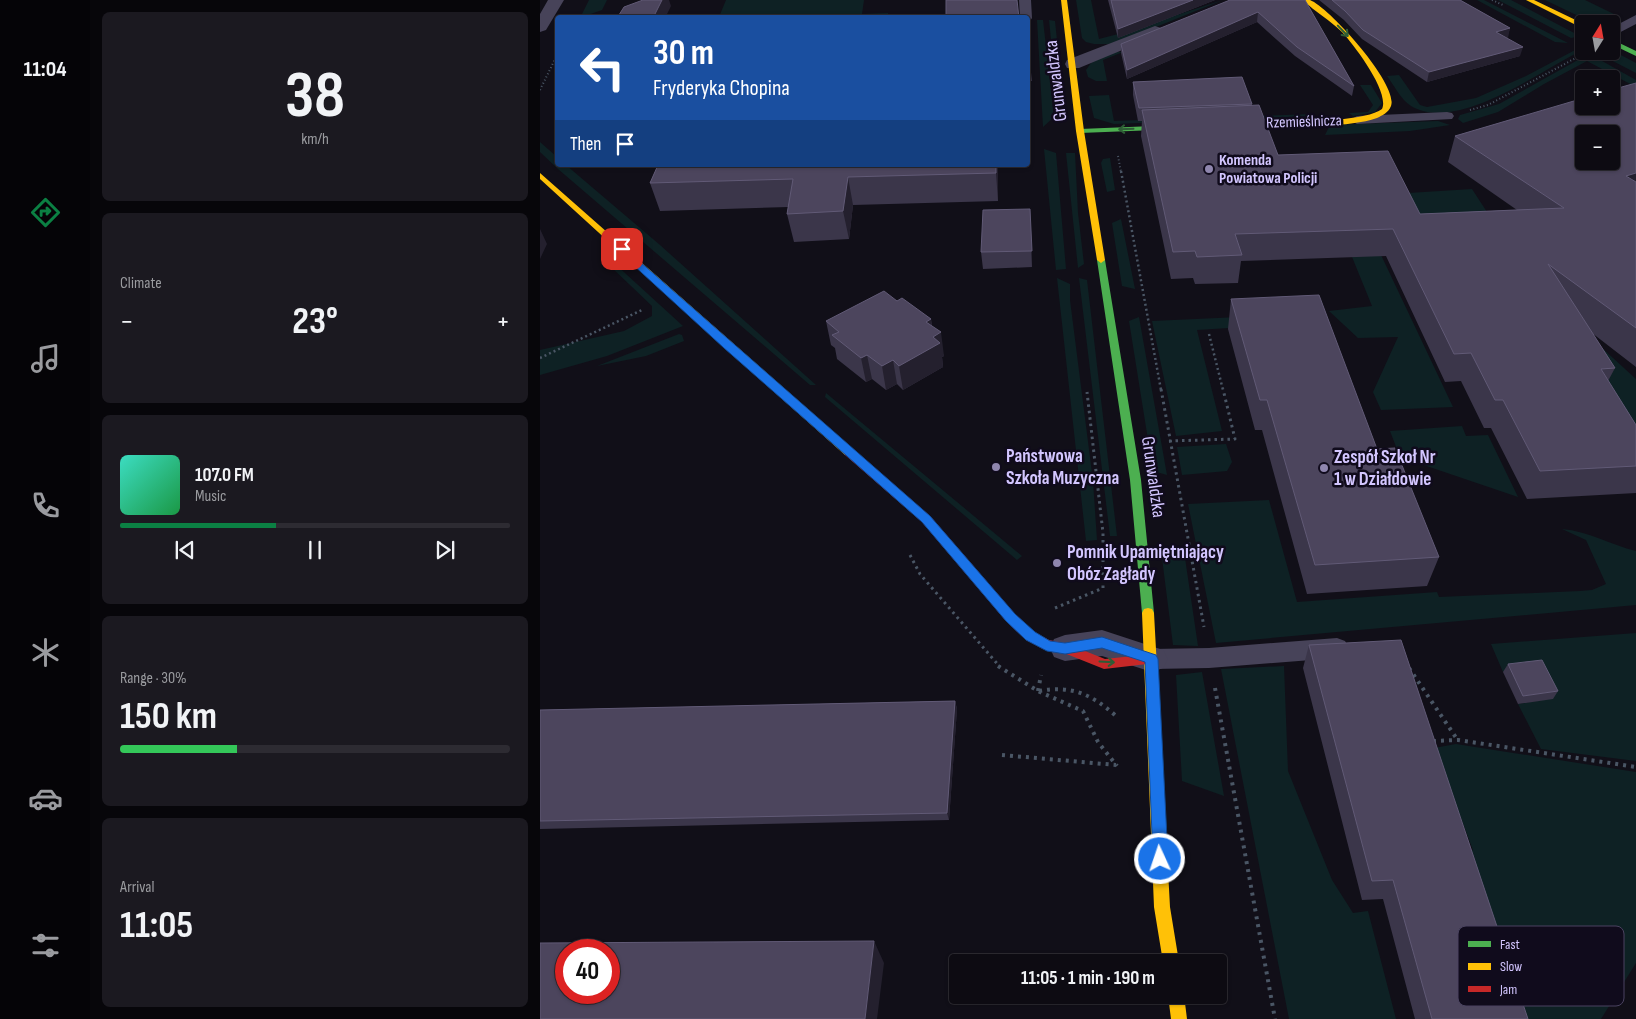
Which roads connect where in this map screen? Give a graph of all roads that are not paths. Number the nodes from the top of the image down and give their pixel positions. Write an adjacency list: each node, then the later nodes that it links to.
1 (556, 0): 10 (street)
2 (1025, 0): 6 (lane)
3 (1064, 0): 14 (street, Grunwaldzka)
4 (1306, 0): 15 (street, one-way to 15)
5 (1529, 0): 8 (street)
6 (1026, 15)
7 (1636, 19): 11 (lane)
8 (1575, 23)
9 (1171, 25): 14 (street)
10 (540, 27)
11 (1620, 28)
12 (1620, 45): 13 (street)
13 (1636, 53)
14 (1073, 64): 21 (street, Grunwaldzka)
15 (1388, 103): 17 (lane); 18 (street, Rzemieślnicza)
16 (1447, 116): 17 (lane)
17 (1423, 117): 18 (lane)
18 (1356, 120): 19 (street, Rzemieślnicza)
19 (1220, 125)
20 (1191, 127): 21 (street, one-way to 21)
21 (1080, 131): 26 (street, Grunwaldzka)
22 (540, 175): 23 (street)
23 (548, 190): 25 (street)
24 (1362, 646): 26 (lane)
25 (1065, 648): 26 (street)
26 (1152, 659): 27 (street, Grunwaldzka)
27 (1170, 954)
28 (1177, 1004): 29 (street)
29 (1179, 1019)

